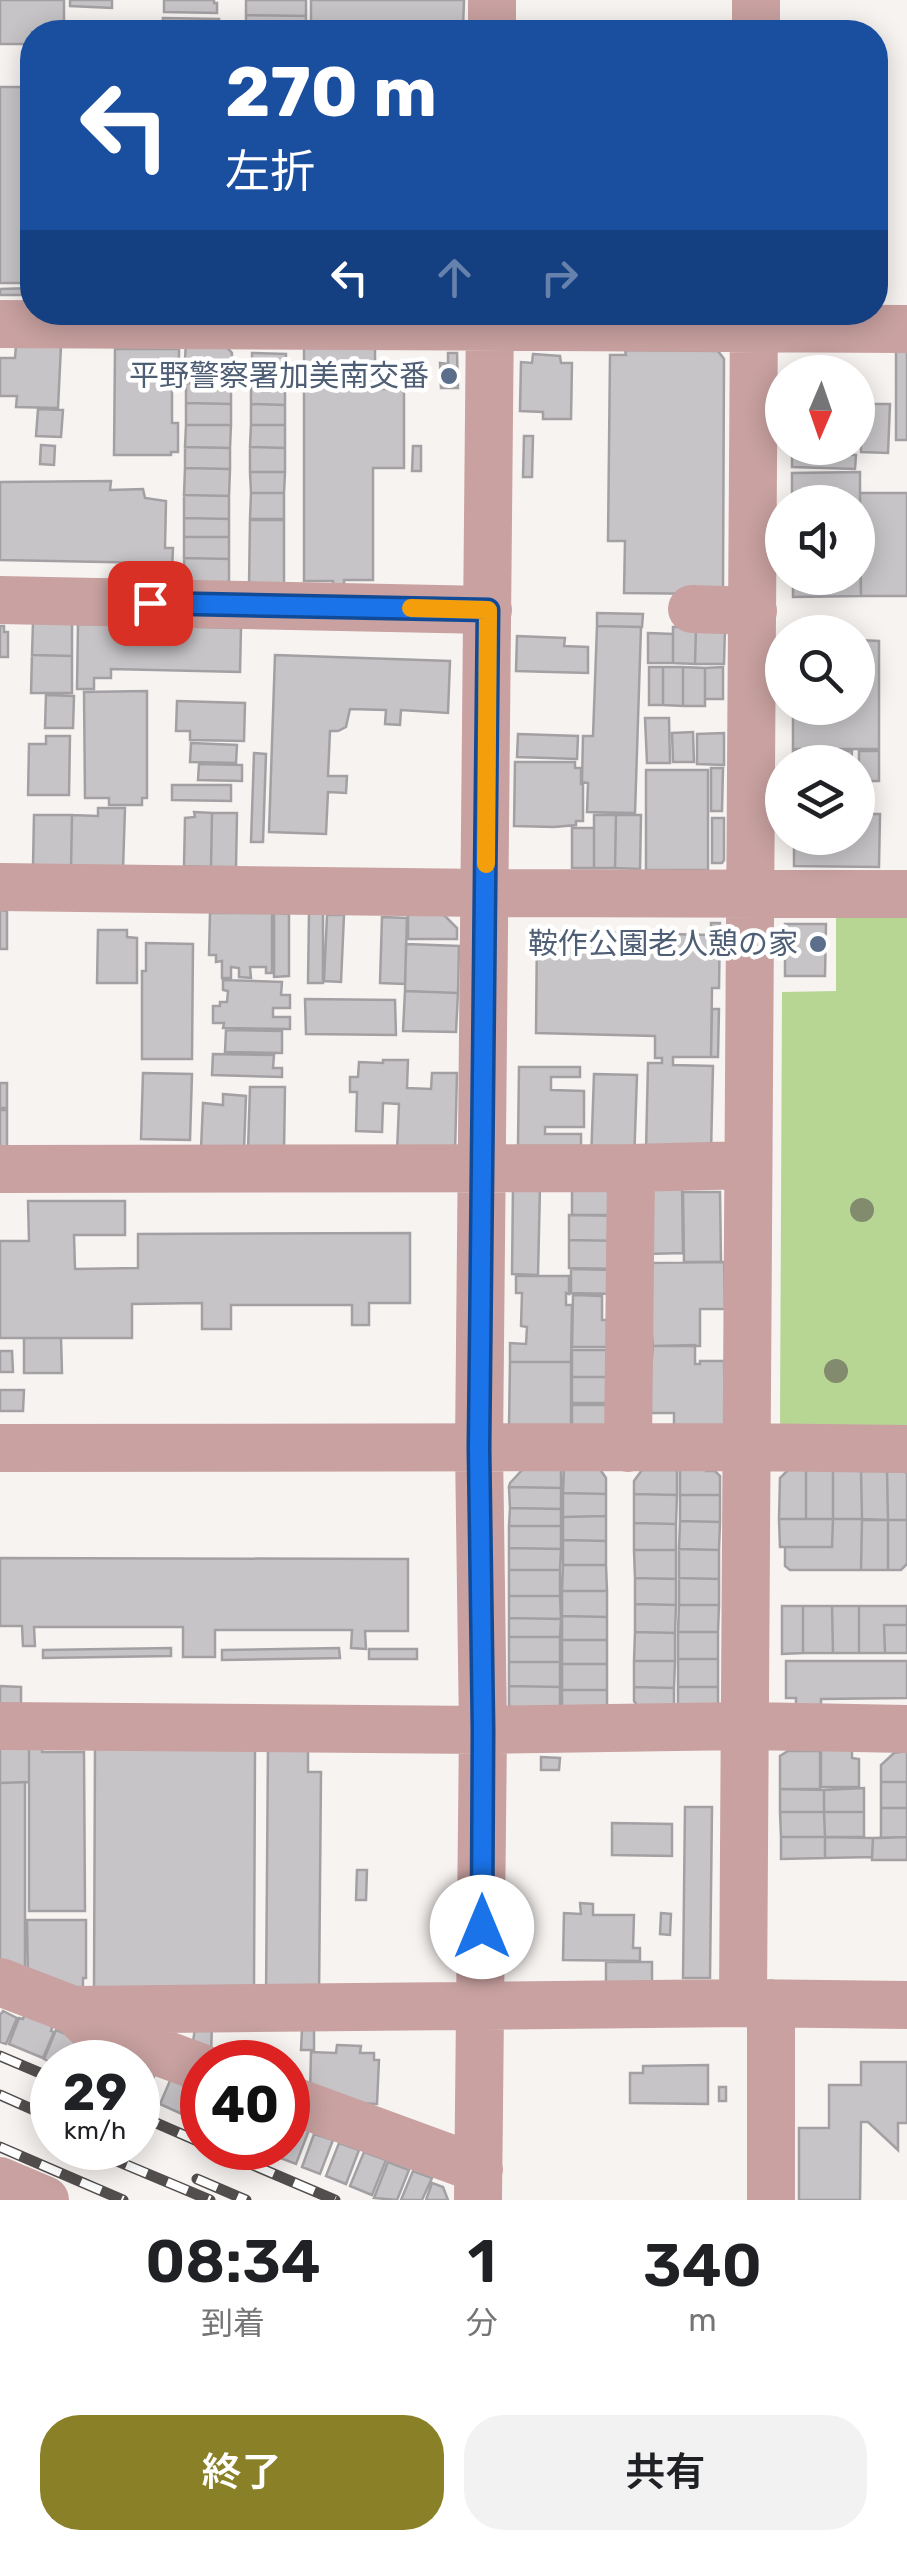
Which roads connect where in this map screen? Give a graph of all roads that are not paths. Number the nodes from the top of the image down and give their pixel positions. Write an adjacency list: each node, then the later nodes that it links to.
1 (490, 325): 6 (street)
2 (754, 325): 8 (street)
3 (830, 325): 4 (street)
4 (907, 329)
5 (0, 600): 6 (street)
6 (488, 610): 10 (street)
7 (692, 610): 8 (street)
8 (752, 611): 11 (street)
9 (0, 886): 10 (street)
10 (486, 893): 11 (street); 14 (street)
11 (751, 894): 12 (street); 13 (street)
12 (907, 894)
13 (748, 1165): 15 (street); 17 (street)
14 (483, 1168): 15 (street); 16 (street); 19 (street)
15 (631, 1168): 20 (street)
16 (0, 1169)
17 (745, 1447): 20 (street); 21 (street); 23 (street)
18 (0, 1448): 19 (street)
19 (479, 1448): 20 (street); 24 (street)
20 (628, 1448)
21 (907, 1449)
22 (0, 1726): 24 (street)
23 (744, 1726): 24 (street); 25 (street); 27 (street)
24 (483, 1730): 29 (street)
25 (907, 1730)
26 (0, 1982): 30 (street)
27 (757, 2003): 28 (street); 29 (street); 36 (street)
28 (907, 2005)
29 (481, 2006): 30 (street); 34 (street)
30 (73, 2010): 31 (street)
31 (180, 2060)
32 (310, 2109): 34 (street)
33 (0, 2181): 35 (street)
34 (478, 2184)
35 (46, 2200)
36 (771, 2200)

